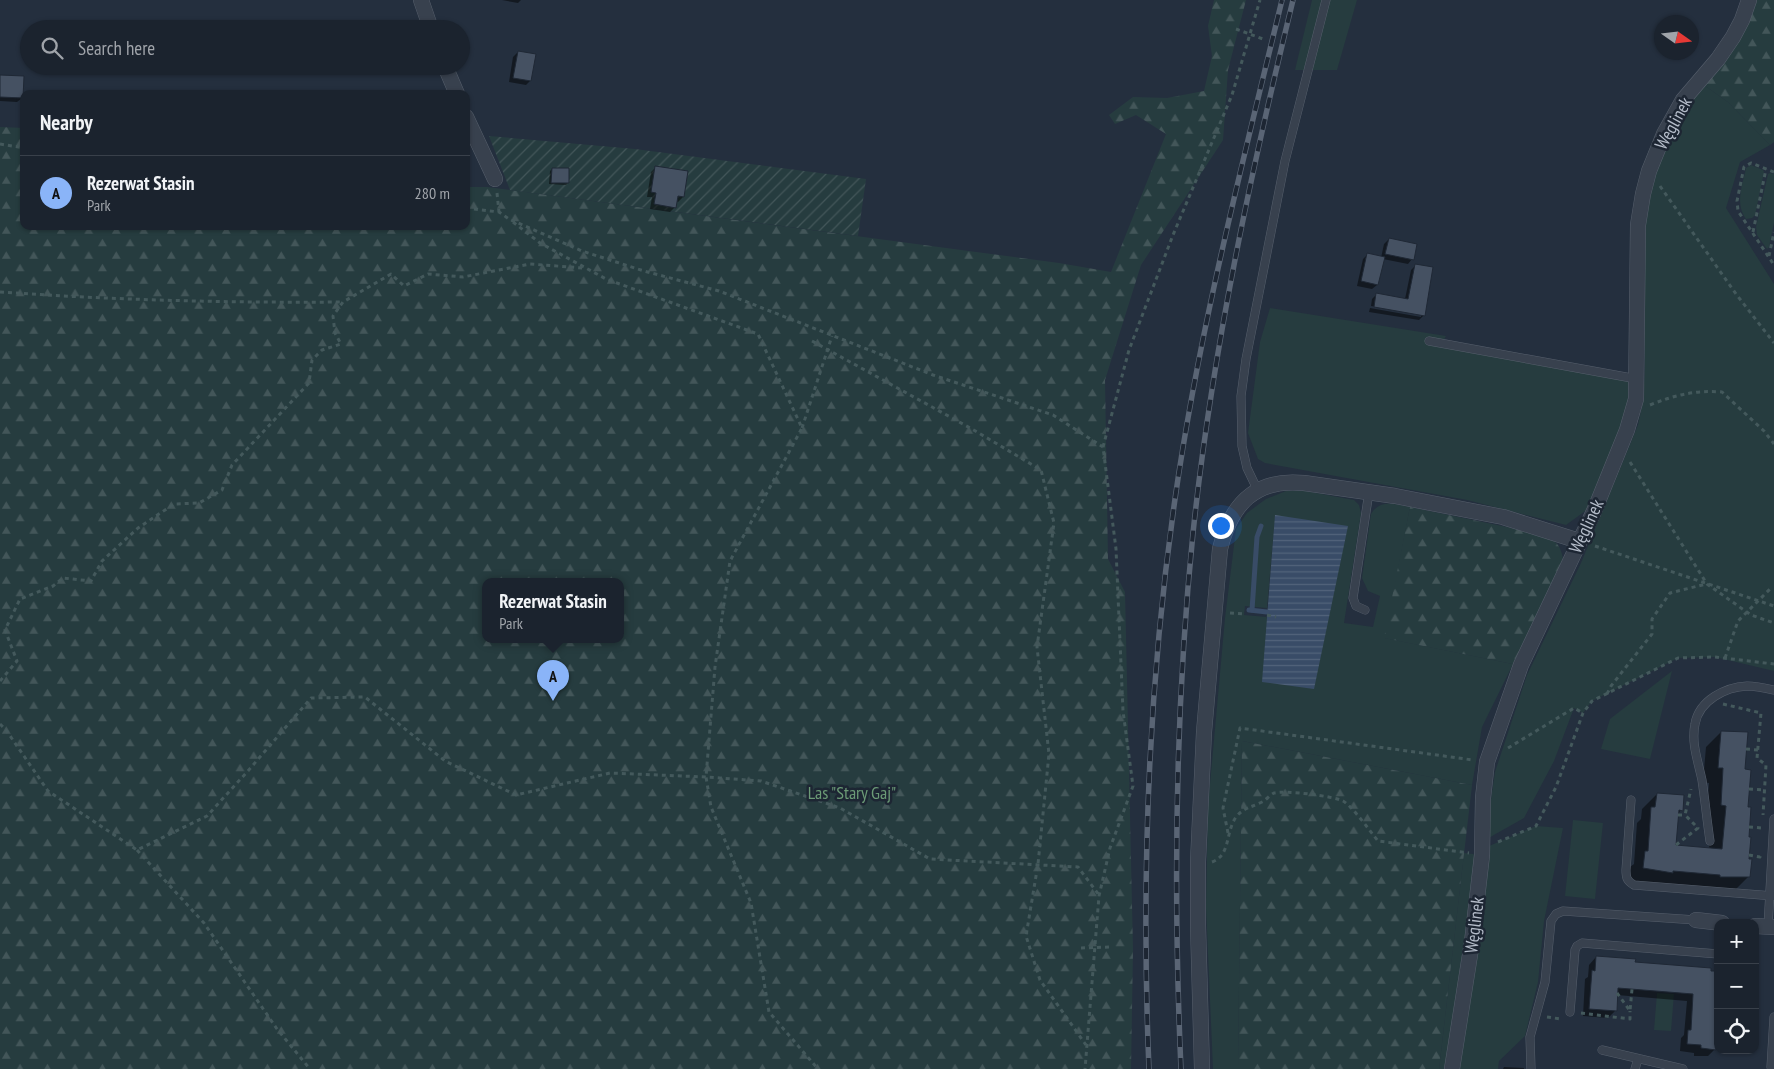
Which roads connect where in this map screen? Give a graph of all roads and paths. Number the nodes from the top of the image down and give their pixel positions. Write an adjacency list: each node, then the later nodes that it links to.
1 (421, 0): 5 (street)
2 (1260, 0): 7 (path)
3 (1326, 0): 38 (lane)
4 (1749, 0): 15 (street, Węglinek)
5 (428, 20)
6 (1236, 29): 7 (path)
7 (1251, 34): 8 (path); 37 (path)
8 (1263, 39)
9 (449, 75): 10 (street)
10 (455, 90)
11 (470, 126): 17 (street)
12 (0, 144): 13 (path)
13 (20, 147)
14 (1766, 169): 16 (path); 21 (path); 21 (path)
15 (1649, 171): 30 (path); 32 (street, Węglinek)
16 (1774, 172)
17 (495, 179)
18 (470, 208): 19 (path)
19 (509, 219): 24 (path); 27 (path)
20 (1774, 232): 22 (path)
21 (1753, 233): 22 (path)
22 (1769, 257): 23 (path)
23 (1774, 265)
24 (584, 268): 26 (path); 34 (path)
25 (0, 292): 26 (path)
26 (343, 302): 54 (path)
27 (832, 336): 31 (path); 37 (path)
28 (1429, 341): 32 (lane)
29 (812, 342): 31 (path)
30 (1774, 344)
31 (828, 350): 34 (path); 82 (path)
32 (1637, 379): 33 (street, Węglinek)
33 (1633, 412): 35 (path); 36 (street, Węglinek)
34 (802, 428): 63 (path)
35 (1774, 444)
36 (1620, 446): 40 (street, Węglinek); 41 (path)
37 (1103, 447): 83 (path)
38 (1258, 491): 39 (street); 81 (street)
39 (1369, 492): 40 (street); 45 (lane)
40 (1579, 541): 41 (path); 62 (street, Węglinek)
41 (1707, 584): 43 (path); 47 (path); 56 (path)
42 (1772, 588): 43 (path)
43 (1758, 601): 44 (path); 47 (path)
44 (1774, 606)
45 (1365, 610)
46 (1225, 612): 48 (path)
47 (1747, 612): 51 (path); 52 (path)
48 (1244, 614)
49 (1267, 615): 50 (path)
50 (1276, 616)
51 (1774, 622)
52 (1725, 658): 53 (path); 56 (path)
53 (1774, 664)
54 (0, 681)
55 (1774, 690): 57 (lane)
56 (1606, 695): 58 (path)
57 (1708, 701): 61 (path); 75 (lane)
58 (1583, 713): 62 (path); 79 (path)
59 (0, 724): 78 (path)
60 (1746, 750): 61 (path)
61 (1758, 750): 66 (path)
62 (1487, 762): 73 (path); 79 (street, Węglinek)
63 (706, 777): 78 (path); 82 (path); 102 (path)
64 (1692, 783): 69 (path)
65 (1749, 789): 66 (path)
66 (1764, 790): 72 (path)
67 (1632, 800): 84 (lane)
68 (1678, 815): 69 (path)
69 (1685, 815): 76 (path)
70 (1774, 819): 84 (lane)
71 (1749, 827): 72 (path)
72 (1762, 828): 74 (path)
73 (1228, 833): 79 (path); 81 (path)
74 (1761, 837)
75 (1710, 841)
76 (1676, 845)
77 (1760, 847): 80 (path)
78 (137, 850): 101 (path)
79 (1482, 852): 105 (street, Węglinek)
80 (1749, 856)
81 (1198, 862): 104 (street)
82 (1038, 864): 83 (path); 97 (path)
83 (1099, 896): 88 (path)
84 (1772, 896): 87 (lane)
85 (1696, 920): 86 (street); 106 (lane)
86 (1714, 922)
87 (1766, 926)
88 (1095, 947): 89 (path); 90 (path); 97 (path)
89 (1111, 947)
90 (1081, 948)
91 (1714, 954): 95 (lane)
92 (1632, 989): 94 (path)
93 (1617, 993): 94 (path)
94 (1630, 1011): 95 (path)
95 (1570, 1012)
96 (1774, 1016): 100 (lane)
97 (1086, 1045): 103 (path)
98 (1602, 1050): 99 (lane)
99 (1638, 1058): 107 (lane); 108 (lane)
100 (1771, 1067)
101 (310, 1069)
102 (818, 1069)
103 (1085, 1069)
104 (1202, 1069)
105 (1452, 1069)
106 (1531, 1069)
107 (1635, 1069)
108 (1683, 1069)

